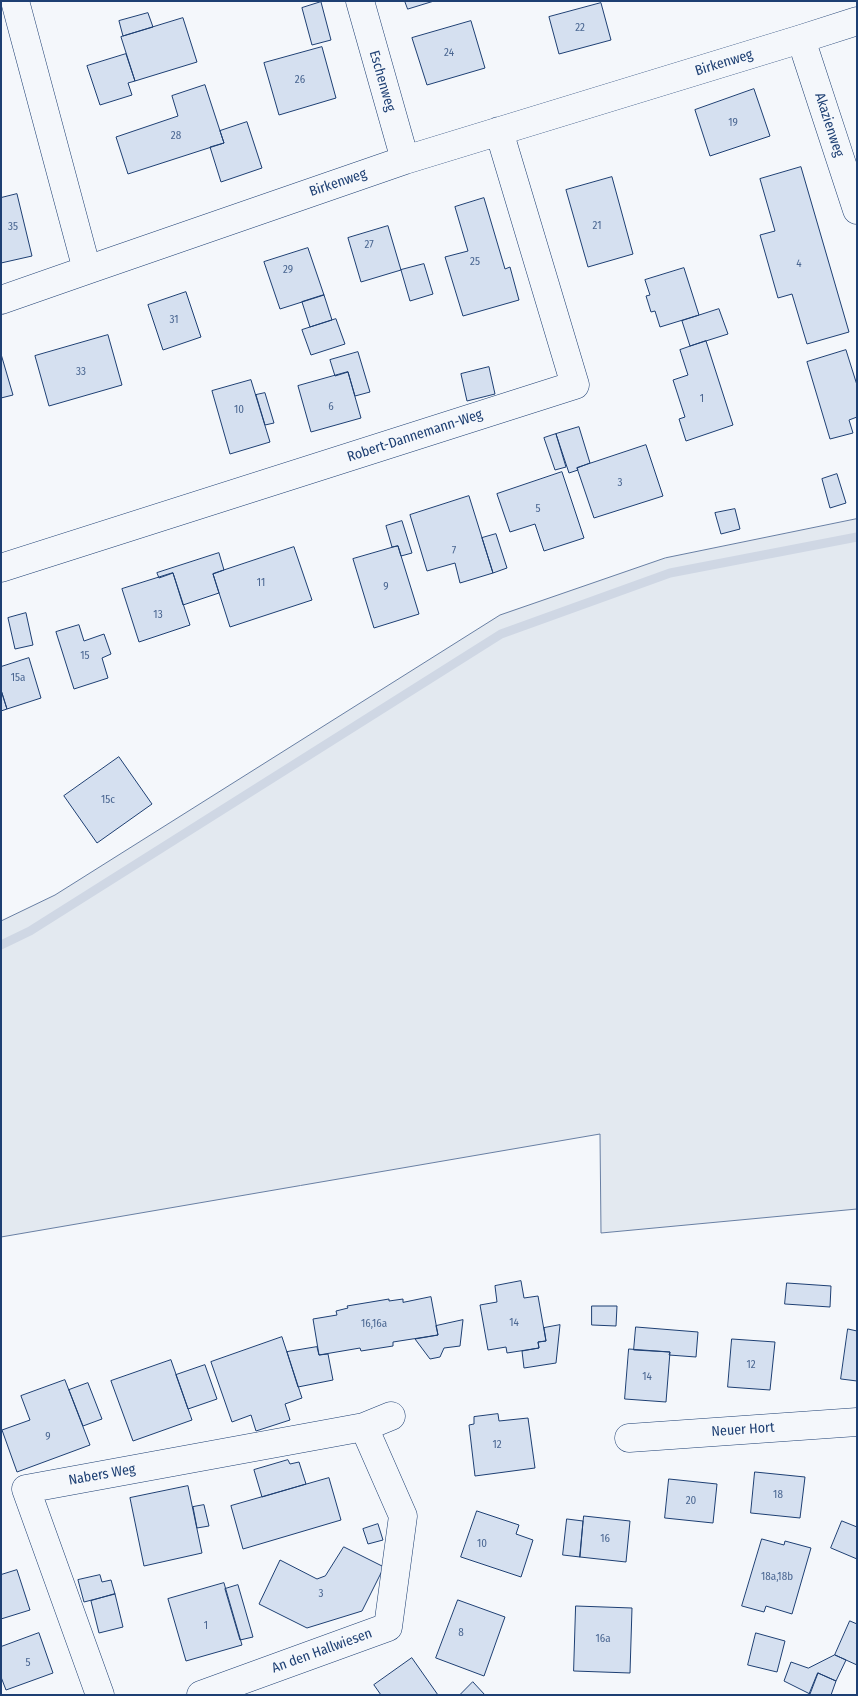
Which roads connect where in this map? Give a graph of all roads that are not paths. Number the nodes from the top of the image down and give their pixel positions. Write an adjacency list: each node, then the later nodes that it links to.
1 (15, 1): 8 (street)
2 (360, 1): 6 (street, Eschenweg)
3 (857, 21): 4 (street, Birkenweg)
4 (801, 40): 5 (street, Birkenweg); 7 (street, Akazienweg)
5 (499, 130): 6 (street, Birkenweg); 10 (street, Robert-Dannemann-Weg)
6 (405, 160): 8 (street, Birkenweg)
7 (857, 210)
8 (87, 270): 9 (street, Birkenweg)
9 (1, 300)
10 (1, 568)
11 (391, 1416): 13 (street, Nabers Weg)
12 (857, 1422): 14 (street, Neuer Hort)
13 (364, 1427): 15 (street, Nabers Weg); 16 (street, An den Hallwiesen)
14 (628, 1438)
15 (100, 1695)
16 (201, 1695)

